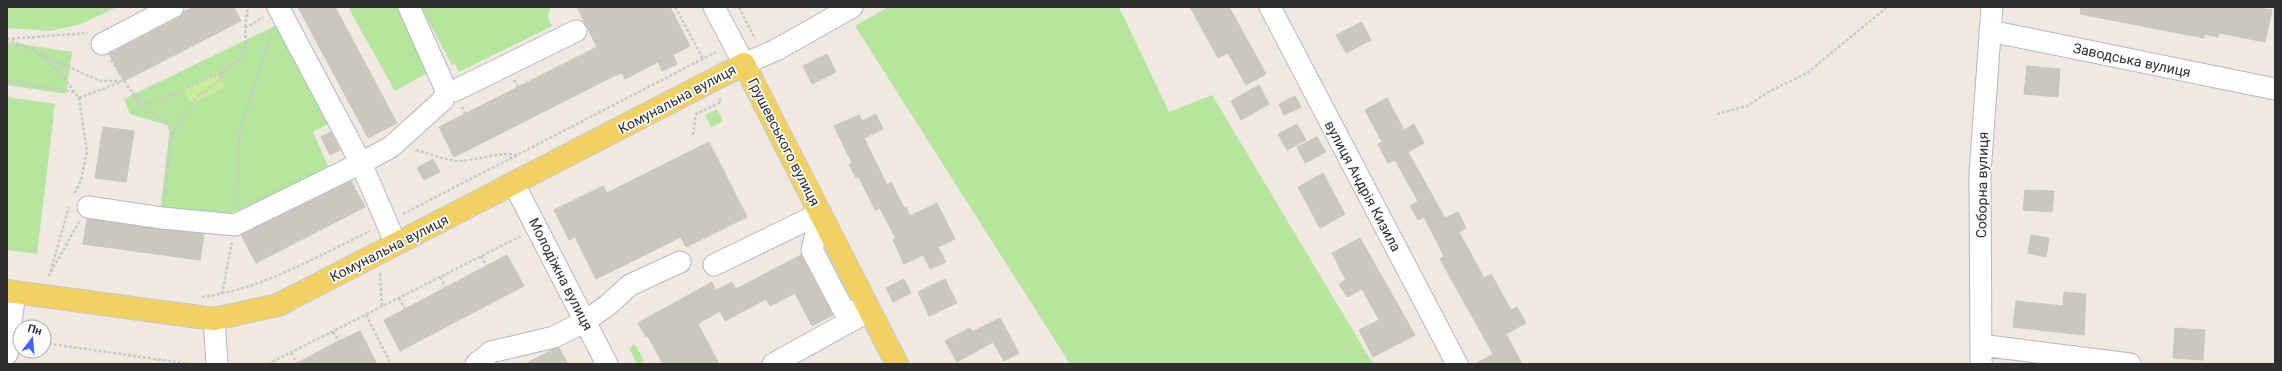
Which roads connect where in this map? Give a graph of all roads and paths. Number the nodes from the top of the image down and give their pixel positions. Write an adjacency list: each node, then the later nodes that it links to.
1 (172, 7): 14 (street)
2 (248, 7): 10 (path)
3 (409, 7): 21 (street)
4 (714, 7): 16 (street, Грушевського вулиця)
5 (852, 7): 16 (street)
6 (1270, 7): 65 (street, вулиця Андрія Кизила)
7 (1887, 7): 24 (path)
8 (1992, 7): 12 (street, Соборна вулиця)
9 (278, 8): 10 (path); 28 (street); 33 (path)
10 (245, 28): 17 (path)
11 (576, 31): 21 (street)
12 (1990, 31): 20 (street, Заводська вулиця); 55 (street, Соборна вулиця)
13 (7, 39): 14 (path); 15 (path)
14 (102, 44): 19 (path)
15 (38, 53): 19 (path); 22 (path)
16 (744, 64): 29 (main road, Комунальна вулиця); 31 (main road, Грушевського вулиця)
17 (226, 70): 19 (path); 25 (path)
18 (7, 81): 22 (path)
19 (124, 82): 23 (path); 25 (path)
20 (2275, 89)
21 (446, 90): 26 (street)
22 (74, 92): 23 (path)
23 (78, 98): 30 (path)
24 (1717, 114)
25 (172, 134): 32 (path)
26 (391, 147): 27 (path); 28 (street)
27 (519, 155)
28 (361, 163): 33 (street); 35 (street)
29 (514, 184): 35 (main road, Комунальна вулиця); 49 (street, Молодіжна вулиця)
30 (78, 201): 30 (path); 32 (street)
31 (821, 213): 38 (street); 46 (main road, Грушевського вулиця)
32 (162, 218): 33 (street)
33 (235, 225): 43 (path)
34 (526, 242): 36 (path)
35 (396, 244): 48 (main road, Комунальна вулиця)
36 (481, 256): 39 (path); 40 (path)
37 (680, 262): 49 (street)
38 (714, 265)
39 (487, 266)
40 (440, 277): 41 (path); 44 (path)
41 (446, 288)
42 (11, 291): 48 (main road, Комунальна вулиця); 54 (street)
43 (222, 294)
44 (399, 298): 45 (path); 47 (path)
45 (405, 309)
46 (869, 312): 63 (street); 64 (main road, Грушевського вулиця)
47 (366, 315): 50 (path); 60 (path)
48 (214, 319): 58 (street)
49 (584, 322): 61 (street); 62 (street, Молодіжна вулиця)
50 (333, 332): 51 (path); 53 (path)
51 (339, 341)
52 (52, 344): 57 (path)
53 (291, 353): 56 (path); 59 (path)
54 (7, 354)
55 (1981, 355): 66 (street)
56 (297, 363)
57 (192, 364)
58 (217, 364)
59 (268, 364)
60 (391, 364)
61 (476, 364)
62 (607, 364)
63 (773, 364)
64 (897, 364)
65 (1457, 364)
66 (2130, 364)

